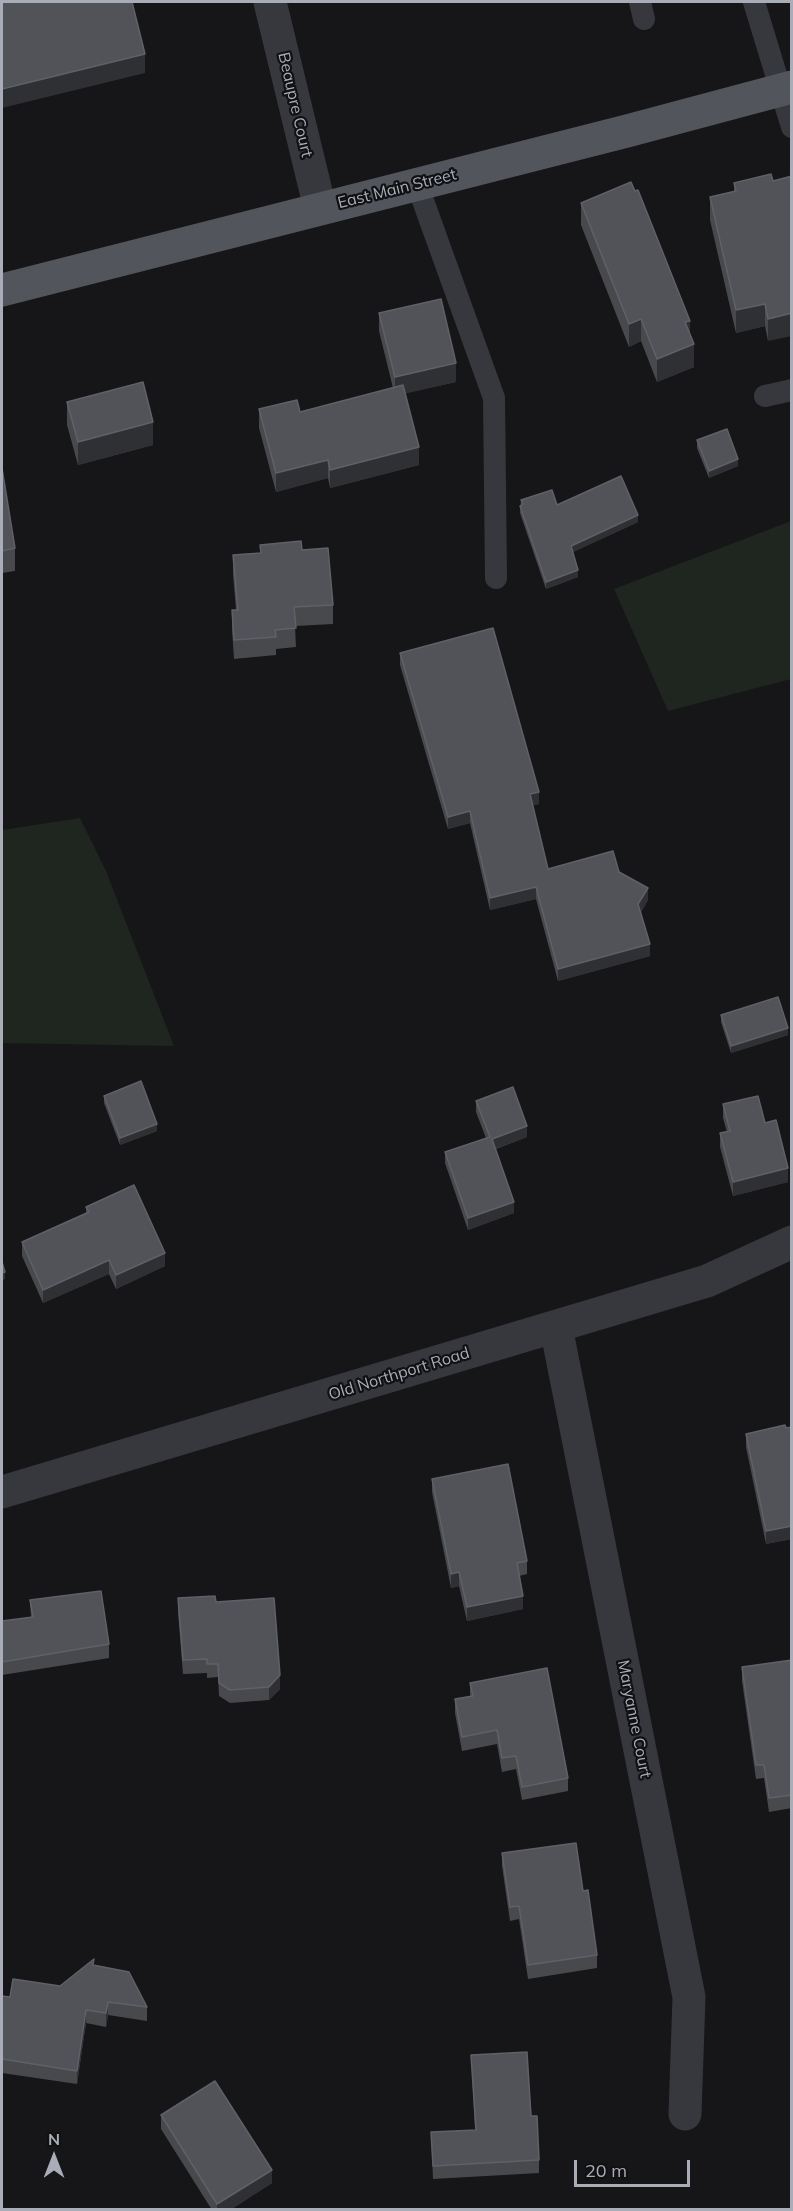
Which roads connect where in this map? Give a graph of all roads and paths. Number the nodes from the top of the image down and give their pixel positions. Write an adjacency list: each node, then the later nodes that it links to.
1 (270, 2): 6 (street, Beaupre Court)
2 (754, 2): 3 (lane)
3 (786, 89): 4 (lane); 5 (main road, East Main Street)
4 (792, 127)
5 (417, 184): 6 (main road, East Main Street); 10 (lane)
6 (320, 208): 7 (main road, East Main Street)
7 (2, 290)
8 (792, 390): 9 (lane)
9 (765, 396)
10 (496, 578)
11 (792, 1242): 12 (street, Old Northport Road)
12 (556, 1327): 13 (street, Old Northport Road); 14 (street, Maryanne Court)
13 (2, 1492)
14 (686, 2114)

